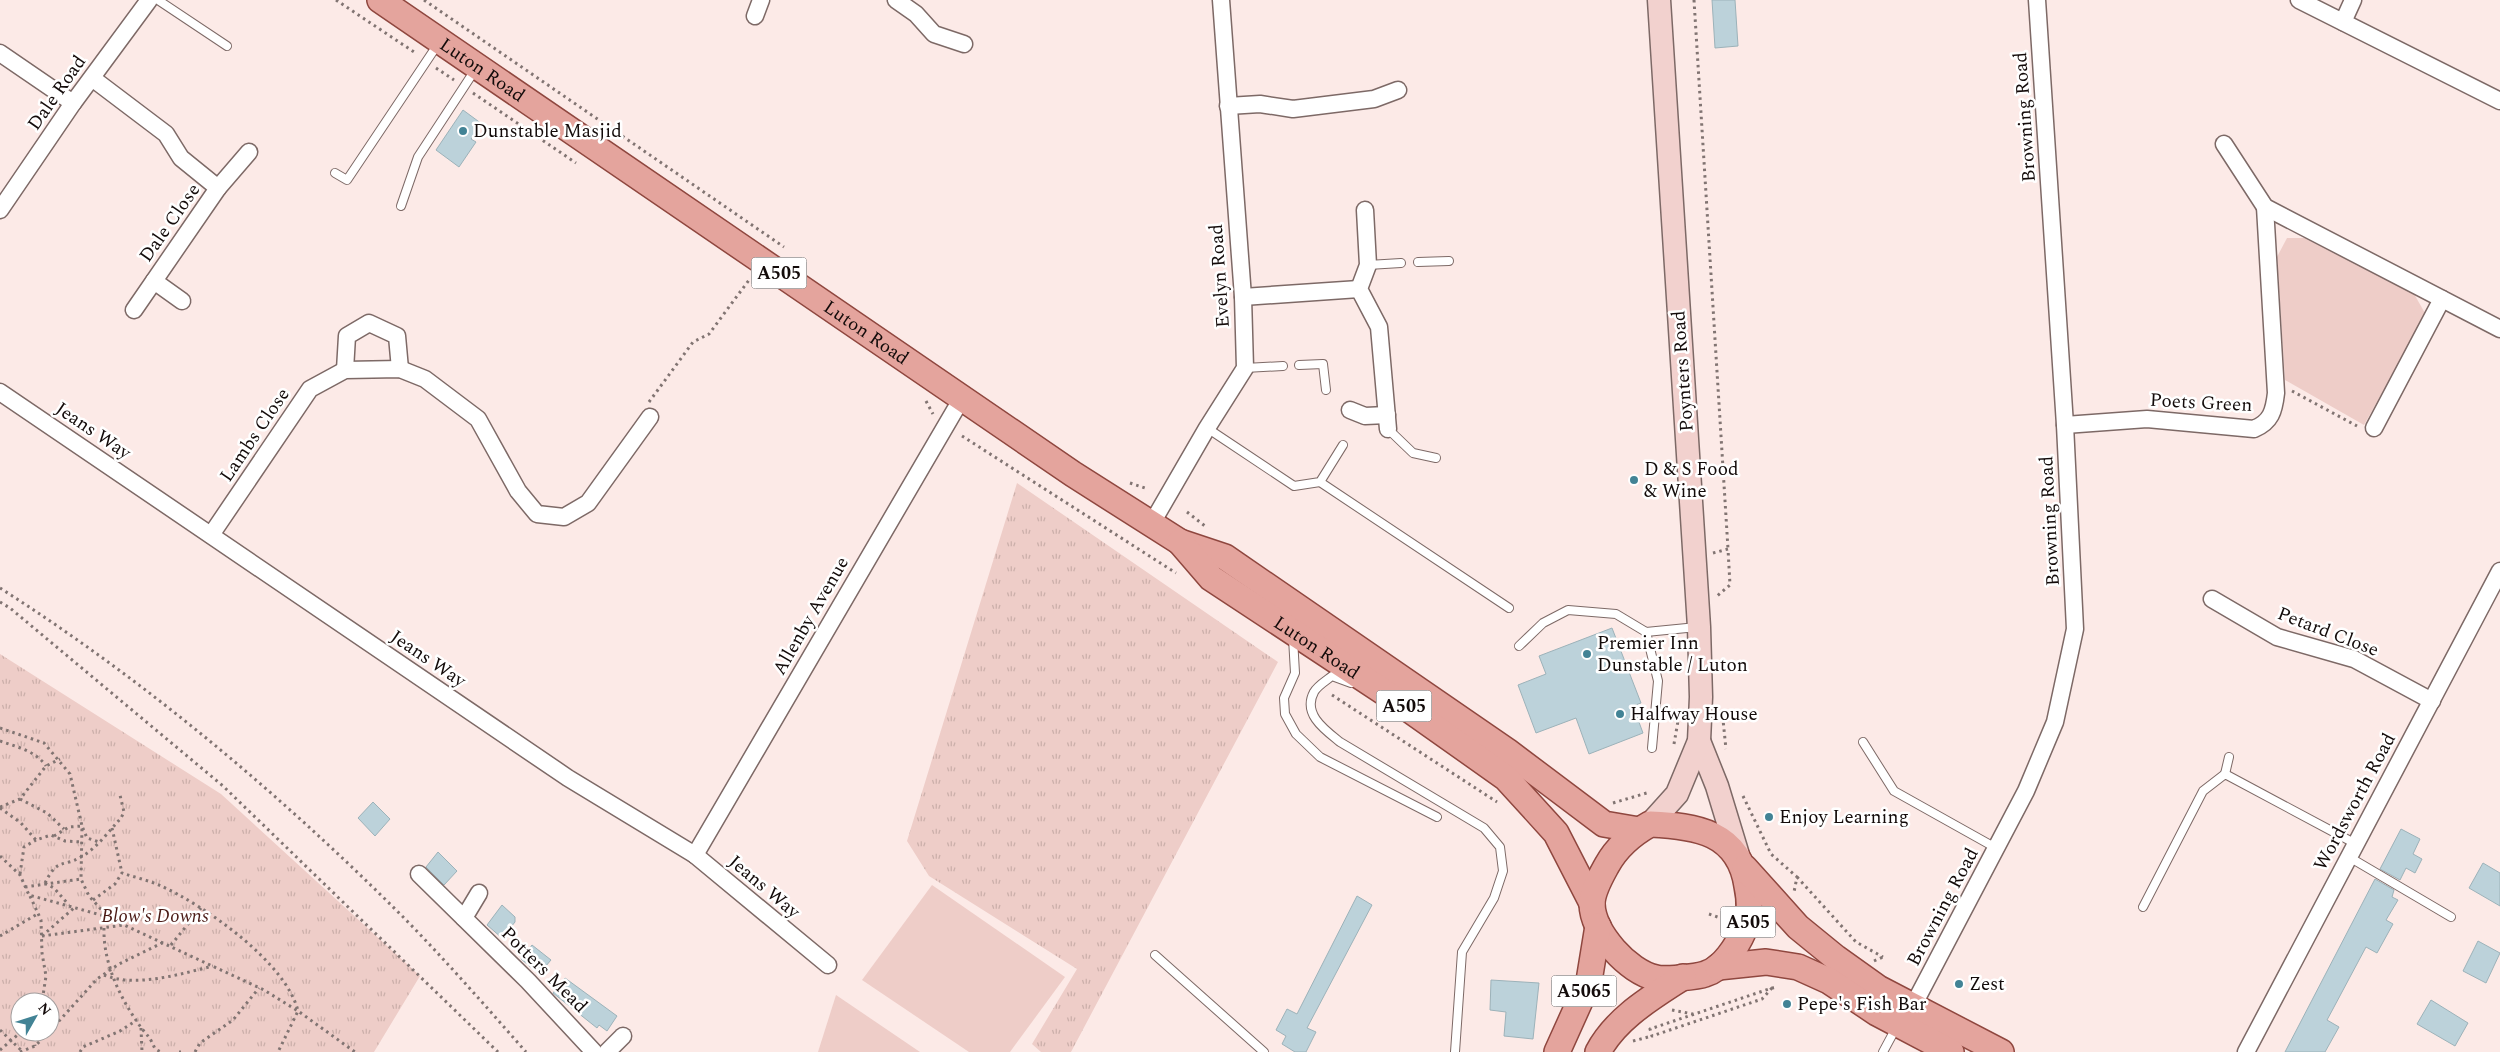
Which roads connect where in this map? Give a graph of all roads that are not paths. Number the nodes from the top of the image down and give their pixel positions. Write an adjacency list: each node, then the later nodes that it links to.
1 (149, 0): 18 (street, Dale Road)
2 (158, 0): 15 (lane)
3 (380, 0): 13 (main road, Luton Road / A505)
4 (761, 0): 11 (street)
5 (896, 0): 14 (street)
6 (1220, 0): 22 (street, Evelyn Road)
7 (1659, 0): 65 (street, Poynters Road)
8 (2037, 0): 53 (street, Browning Road)
9 (2299, 0): 12 (street)
10 (2353, 0): 12 (street)
11 (755, 16)
12 (2343, 22): 20 (street)
13 (440, 40): 17 (main road, Luton Road / A505); 25 (lane)
14 (964, 44)
15 (227, 46)
16 (0, 53): 21 (street)
17 (478, 66): 27 (lane); 49 (main road, Luton Road / A505)
18 (92, 78): 21 (street, Dale Road); 26 (street, Dale Close)
19 (1398, 90): 22 (street)
20 (2500, 101)
21 (73, 103): 29 (street, Dale Road)
22 (1228, 106): 37 (street, Evelyn Road)
23 (2224, 144): 28 (street, Poets Green)
24 (249, 152): 26 (street, Dale Close)
25 (335, 173)
26 (218, 188): 35 (street, Dale Close)
27 (401, 206)
28 (2265, 207): 38 (street, Poets Green); 53 (street, Poets Green)
29 (0, 210)
30 (1365, 210): 34 (street)
31 (1449, 260): 32 (lane)
32 (1418, 262)
33 (1401, 263): 34 (lane)
34 (1368, 265): 36 (street)
35 (154, 281): 39 (street, Dale Close); 40 (street, Dale Close)
36 (1359, 289): 37 (street); 52 (street)
37 (1243, 297): 44 (street, Evelyn Road)
38 (2442, 298): 41 (street, Poets Green); 55 (street)
39 (182, 300)
40 (134, 310)
41 (2500, 329)
42 (1299, 365): 47 (lane)
43 (1283, 366): 44 (lane)
44 (1246, 368): 54 (street)
45 (400, 369): 46 (street, Lambs Close); 46 (street); 51 (street, Lambs Close)
46 (345, 370): 60 (street, Lambs Close)
47 (1326, 390)
48 (0, 392): 60 (street, Jeans Way)
49 (962, 398): 59 (main road, Luton Road / A505); 80 (street, Allenby Avenue)
50 (1350, 410): 52 (street)
51 (650, 417)
52 (1387, 422): 57 (lane)
53 (2065, 425): 78 (street, Browning Road)
54 (1206, 428): 58 (lane); 59 (street)
55 (2374, 428)
56 (1343, 445): 58 (lane)
57 (1436, 458)
58 (1320, 482): 64 (lane)
59 (1152, 524): 61 (main road, Luton Road / A505)
60 (210, 535): 80 (street, Jeans Way)
61 (1180, 542): 67 (main road, Luton Road / A505); 77 (main road, Luton Road / A505)
62 (2500, 571): 70 (street, Wordsworth Road)
63 (2212, 599): 70 (street, Petard Close)
64 (1508, 608)
65 (1699, 627): 66 (lane); 71 (street, Poynters Road)
66 (1646, 632): 68 (lane); 73 (lane)
67 (1293, 633): 69 (main road, Luton Road / A505); 76 (lane)
68 (1519, 646)
69 (1392, 698): 85 (main road, Luton Road / A505); 97 (lane)
70 (2432, 701): 79 (street, Wordsworth Road)
71 (1698, 741): 77 (street, Poynters Road); 81 (street, Poynters Road)
72 (1863, 742): 78 (lane)
73 (1652, 748)
74 (2229, 756): 75 (lane)
75 (2225, 774): 79 (lane); 84 (lane)
76 (1437, 817)
77 (1644, 827): 81 (main road, A505); 85 (main road)
78 (1996, 848): 92 (street, Browning Road)
79 (2352, 850): 86 (lane); 103 (street, Wordsworth Road)
80 (695, 854): 89 (street, Jeans Way)
81 (1741, 862): 90 (main road, A505); 92 (main road, A505)
82 (419, 874): 87 (street, Potters Mead)
83 (478, 893): 87 (street)
84 (2143, 907)
85 (1595, 915): 91 (main road, A505); 98 (main road, A5065)
86 (2451, 917)
87 (464, 918): 94 (street, Potters Mead)
88 (1155, 955): 96 (lane)
89 (828, 965)
90 (1718, 967): 91 (main road, A505); 92 (main road, A505)
91 (1684, 976): 99 (main road, A5065)
92 (1906, 1015): 100 (lane); 101 (main road, A505); 102 (main road, A505)
93 (623, 1036): 95 (street)
94 (594, 1052)
95 (607, 1052)
96 (1264, 1052)
97 (1455, 1052)
98 (1557, 1052)
99 (1598, 1052)
100 (1883, 1052)
101 (1951, 1052)
102 (2001, 1052)
103 (2246, 1052)

